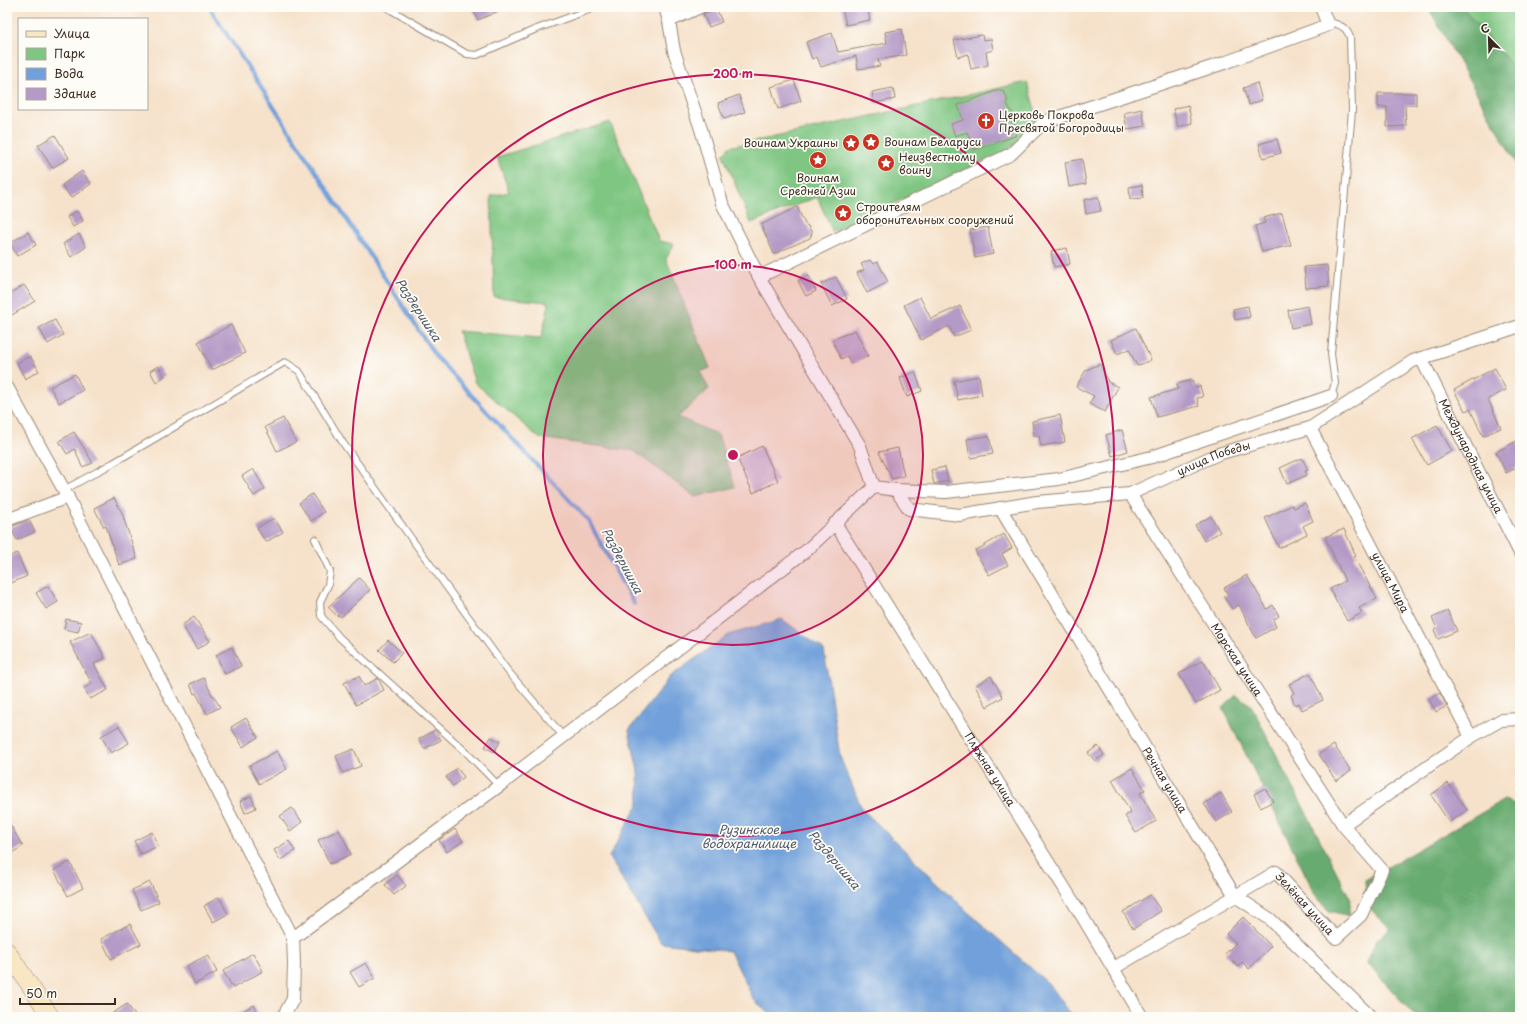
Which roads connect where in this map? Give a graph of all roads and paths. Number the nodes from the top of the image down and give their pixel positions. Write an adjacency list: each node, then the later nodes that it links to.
1 (386, 7): 2 (lane)
2 (597, 7)
3 (665, 7): 6 (street)
4 (700, 7): 6 (street)
5 (1321, 7): 7 (street)
6 (669, 21): 8 (street)
7 (1328, 25): 8 (street); 12 (lane)
8 (759, 277): 14 (street)
9 (1520, 326): 10 (street, улица Победы)
10 (1421, 358): 13 (street, улица Победы); 22 (street, Международная улица)
11 (7, 386): 16 (street)
12 (1331, 396): 15 (street)
13 (1310, 428): 17 (street, улица Победы); 25 (street, улица Мира)
14 (874, 487): 15 (street); 20 (street)
15 (896, 490): 18 (street, улица Победы)
16 (66, 493): 19 (street); 24 (lane); 29 (street)
17 (1130, 494): 18 (street, улица Победы); 27 (street, Морская улица)
18 (1000, 508): 28 (street, Речная улица)
19 (7, 520)
20 (836, 523): 24 (street); 31 (street, Пляжная улица)
21 (315, 539): 26 (lane)
22 (1520, 553)
23 (1520, 719): 25 (street)
24 (563, 736): 26 (street)
25 (1471, 737): 27 (street)
26 (499, 786): 29 (street)
27 (1343, 825): 28 (street, Зелёная улица)
28 (1235, 896): 31 (street, Зелёная улица); 35 (street, Речная улица)
29 (293, 938): 33 (street)
30 (7, 951): 32 (main road)
31 (1114, 968): 34 (street, Пляжная улица)
32 (50, 1017)
33 (283, 1017)
34 (1142, 1017)
35 (1371, 1017)

